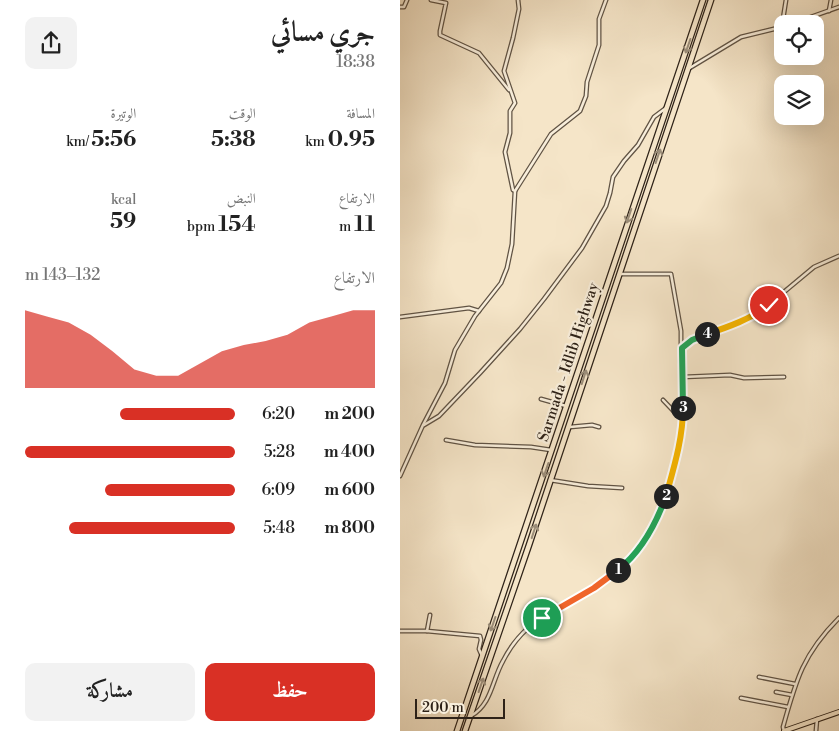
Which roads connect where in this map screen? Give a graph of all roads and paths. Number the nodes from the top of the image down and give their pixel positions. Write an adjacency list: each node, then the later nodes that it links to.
1 (407, 0): 9 (street)
2 (431, 0): 18 (street)
3 (518, 0): 18 (street)
4 (606, 0): 20 (street)
5 (703, 0): 14 (highway, Sarmada - Idlib Highway)
6 (711, 0): 15 (highway, Sarmada - Idlib Highway)
7 (786, 0): 12 (street)
8 (832, 0): 11 (street)
9 (400, 7)
10 (839, 7): 11 (street)
11 (829, 10): 13 (street)
12 (784, 15)
13 (815, 15)
14 (694, 26): 15 (highway); 19 (highway, Sarmada - Idlib Highway, one-way to 19)
15 (701, 28): 17 (highway, Sarmada - Idlib Highway)
16 (774, 28): 17 (street)
17 (687, 70): 22 (highway, Sarmada - Idlib Highway, one-way to 17)
18 (511, 91): 20 (street)
19 (666, 108): 21 (highway, Sarmada - Idlib Highway); 34 (street)
20 (515, 191): 25 (street)
21 (636, 195): 22 (highway); 32 (highway, Sarmada - Idlib Highway, one-way to 32)
22 (644, 197): 24 (highway, Sarmada - Idlib Highway)
23 (839, 256): 27 (street)
24 (618, 274): 27 (street); 35 (highway, Sarmada - Idlib Highway, one-way to 24)
25 (479, 311): 26 (street); 34 (street)
26 (400, 317)
27 (681, 350): 28 (street)
28 (682, 377): 29 (street); 33 (street)
29 (784, 377)
30 (542, 399): 32 (street)
31 (663, 400): 33 (street)
32 (567, 406): 38 (highway, Sarmada - Idlib Highway)
33 (683, 421): 54 (street)
34 (423, 425): 39 (street)
35 (568, 427): 36 (street); 40 (highway, Sarmada - Idlib Highway)
36 (599, 427)
37 (446, 440): 38 (street)
38 (552, 450): 46 (highway, Sarmada - Idlib Highway, one-way to 46)
39 (400, 476)
40 (550, 480): 41 (street); 54 (highway, Sarmada - Idlib Highway, one-way to 40)
41 (622, 488)
42 (430, 615): 45 (street)
43 (839, 618): 48 (street)
44 (400, 631): 45 (street)
45 (427, 631): 46 (street)
46 (482, 657): 56 (highway, Sarmada - Idlib Highway)
47 (759, 677): 48 (street)
48 (795, 684): 50 (street)
49 (776, 692): 50 (street)
50 (792, 695): 52 (street)
51 (741, 698): 52 (street)
52 (789, 707): 58 (street)
53 (839, 712): 55 (main road)
54 (470, 716): 57 (highway, Sarmada - Idlib Highway)
55 (817, 719): 58 (main road); 59 (street)
56 (457, 731)
57 (465, 731)
58 (784, 731)
59 (816, 731)

